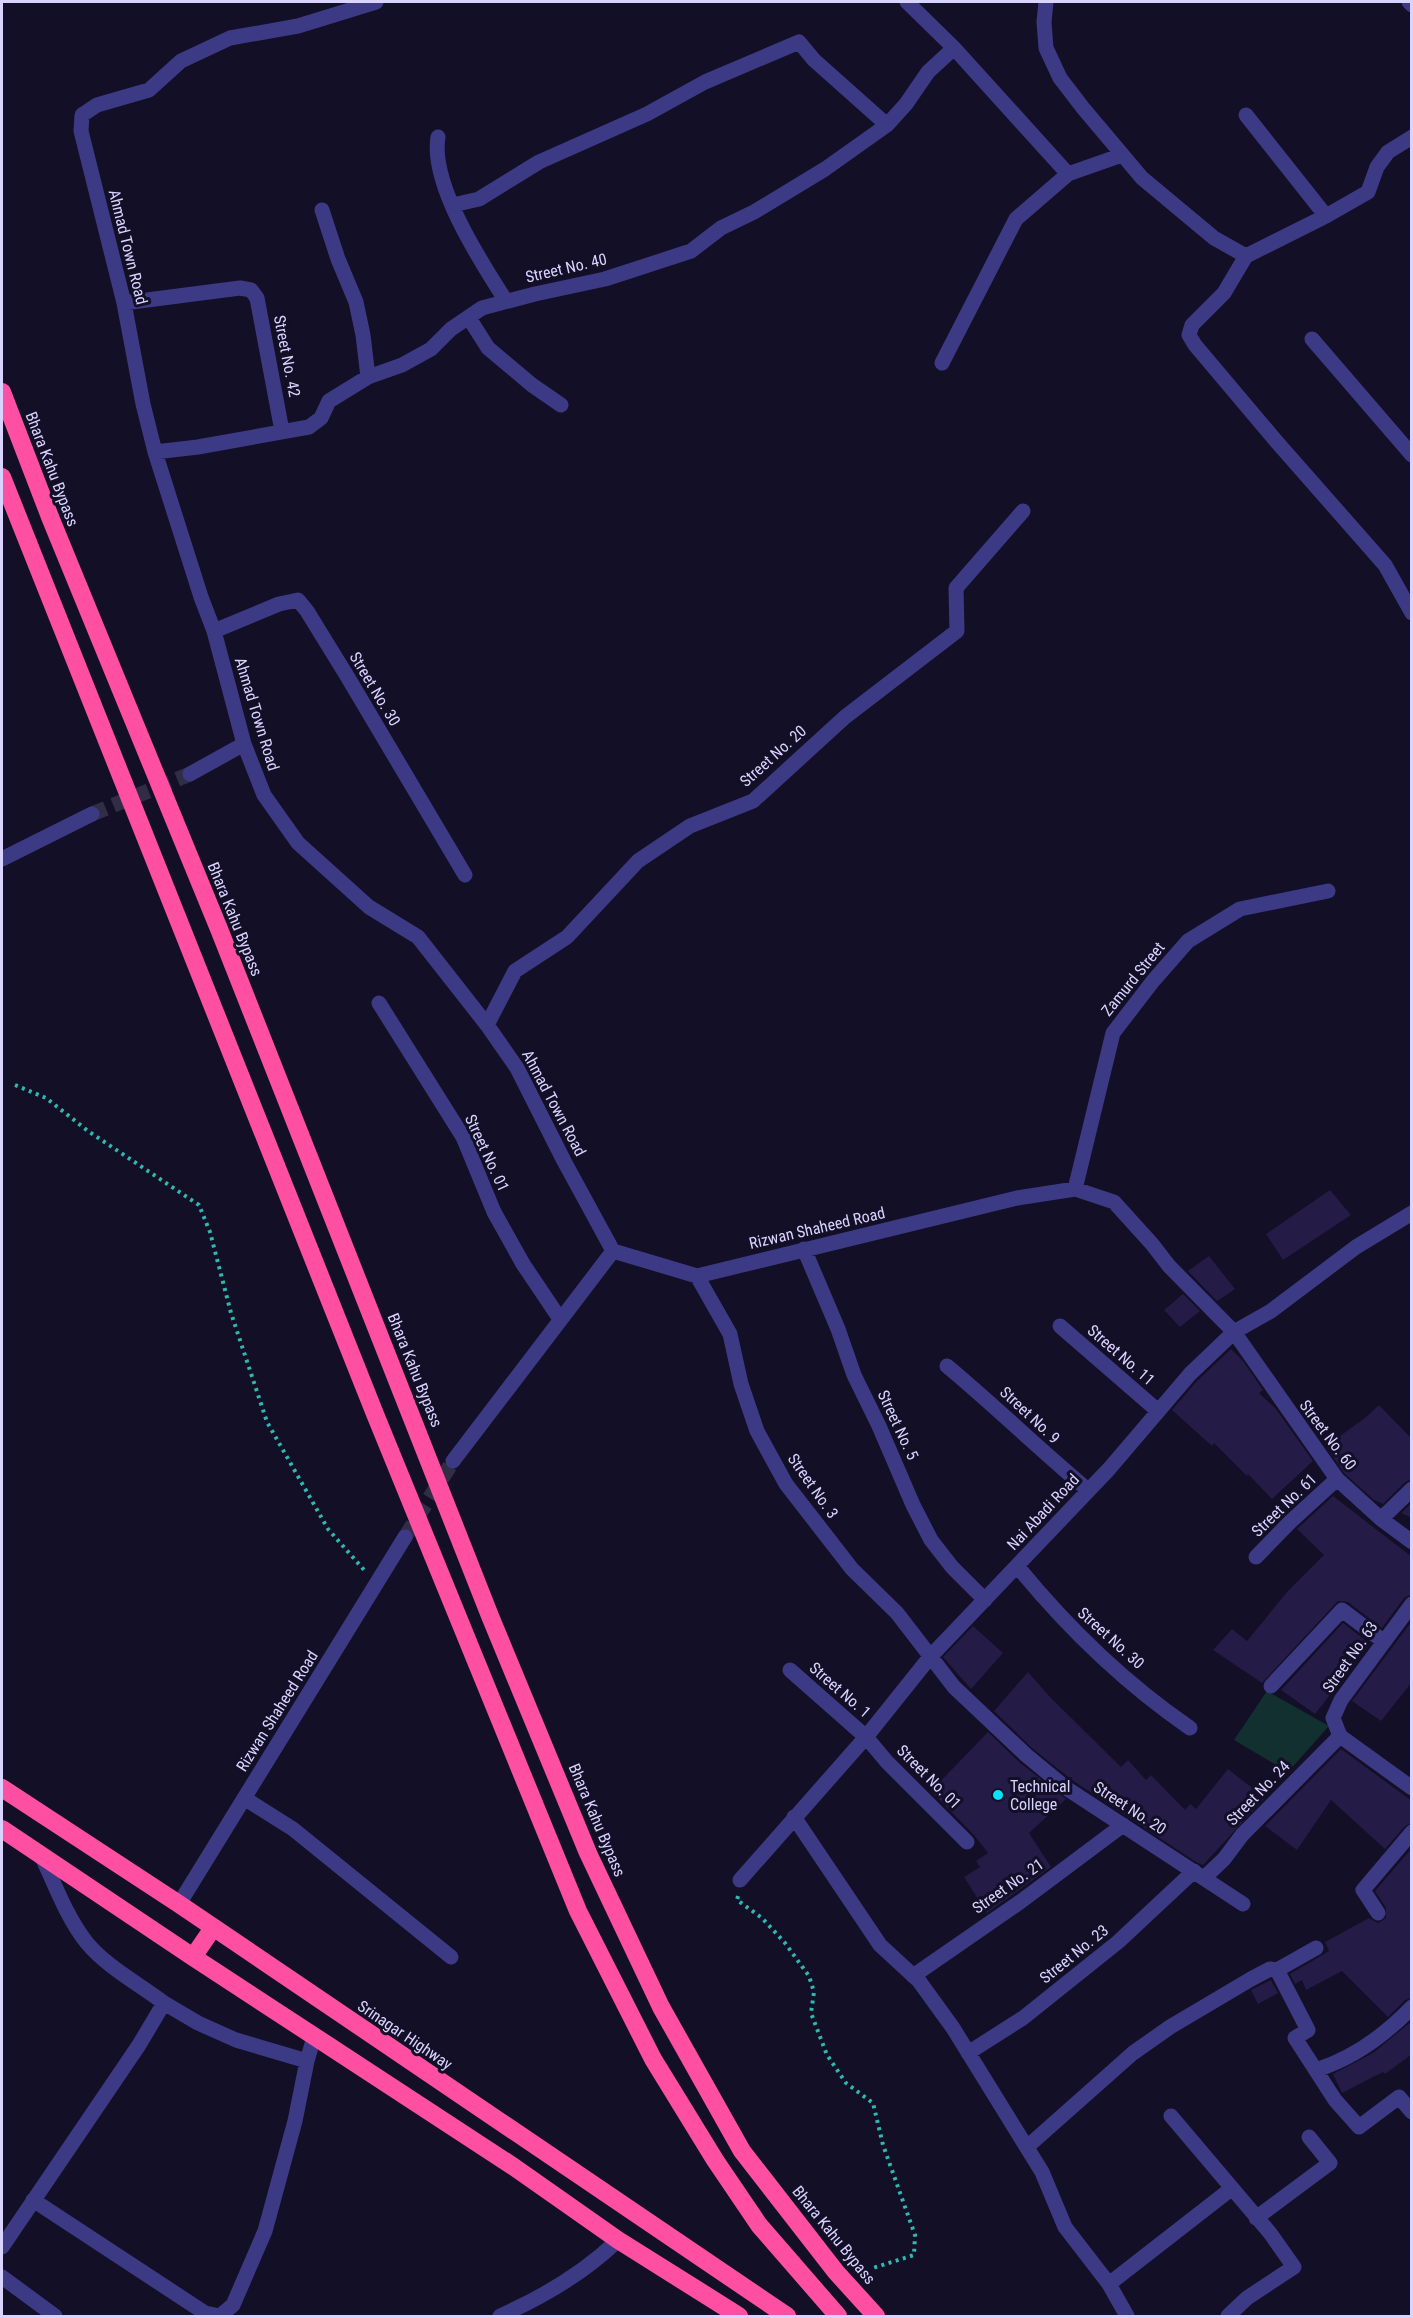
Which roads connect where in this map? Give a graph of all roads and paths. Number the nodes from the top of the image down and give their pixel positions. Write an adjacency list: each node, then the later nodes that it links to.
1 (376, 2): 16 (street, Ahmad Town Road)
2 (907, 2): 4 (street)
3 (1046, 2): 9 (street)
4 (954, 48): 6 (street, Street No. 40); 10 (street)
5 (1246, 115): 13 (street)
6 (887, 125): 11 (street); 15 (street, Street No. 40)
7 (438, 137): 11 (street)
8 (1412, 137): 13 (street)
9 (1122, 155): 10 (street); 14 (street)
10 (1068, 174): 19 (street)
11 (453, 205): 15 (street)
12 (322, 210): 20 (street)
13 (1326, 216): 14 (street)
14 (1246, 256): 28 (street)
15 (506, 301): 17 (street, Street No. 40)
16 (124, 303): 23 (street, Street No. 42); 24 (street, Ahmad Town Road)
17 (469, 318): 20 (street, Street No. 40); 22 (street)
18 (1312, 339): 25 (street)
19 (942, 363)
20 (368, 377): 23 (street, Street No. 40)
21 (2, 392): 111 (highway, Bhara Kahu Bypass)
22 (561, 405)
23 (282, 431): 24 (street, Street No. 40)
24 (155, 452): 29 (street, Ahmad Town Road)
25 (1412, 455)
26 (2, 477): 110 (highway)
27 (1023, 511): 37 (street, Street No. 20)
28 (1412, 613)
29 (214, 631): 30 (street, Ahmad Town Road); 34 (street, Street No. 30)
30 (244, 744): 31 (street); 37 (street, Ahmad Town Road)
31 (190, 774)
32 (92, 814): 33 (street)
33 (2, 859)
34 (465, 875)
35 (1328, 891): 39 (street, Zamurd Street)
36 (379, 1003): 44 (street, Street No. 01)
37 (487, 1025): 42 (street, Ahmad Town Road)
38 (15, 1085): 58 (path)
39 (1075, 1189): 41 (street, Rizwan Shaheed Road); 46 (street, Rizwan Shaheed Road)
40 (1412, 1213): 46 (street, Nai Abadi Road)
41 (804, 1249): 43 (street, Rizwan Shaheed Road); 59 (street, Street No. 5)
42 (613, 1251): 43 (street); 44 (street)
43 (697, 1276): 62 (street, Street No. 3)
44 (560, 1319): 49 (street)
45 (1060, 1326): 48 (street, Street No. 11)
46 (1234, 1332): 48 (street, Nai Abadi Road); 50 (street, Street No. 60)
47 (947, 1366): 52 (street, Street No. 9)
48 (1158, 1411): 52 (street, Nai Abadi Road)
49 (453, 1461)
50 (1337, 1479): 53 (street, Street No. 60); 56 (street, Street No. 61)
51 (1412, 1489): 53 (street)
52 (1089, 1490): 57 (street, Nai Abadi Road)
53 (1381, 1519): 55 (street, Street No. 60)
54 (405, 1537): 58 (street, Rizwan Shaheed Road)
55 (1412, 1542)
56 (1256, 1557)
57 (1017, 1566): 59 (street, Nai Abadi Road); 65 (street, Street No. 30)
58 (376, 1583): 70 (street, Rizwan Shaheed Road)
59 (985, 1600): 62 (street, Nai Abadi Road)
60 (1412, 1604): 61 (street, Street No. 63)
61 (1383, 1641): 64 (street); 66 (street, Street No. 63)
62 (930, 1657): 67 (street, Nai Abadi Road); 72 (street, Street No. 20)
63 (790, 1670): 67 (street, Street No. 1)
64 (1271, 1686)
65 (1190, 1728)
66 (1340, 1736): 69 (street); 77 (street, Street No. 24)
67 (866, 1737): 71 (street, Nai Abadi Road); 75 (street, Street No. 01)
68 (2, 1788): 79 (highway, Srinagar Highway)
69 (1412, 1788)
70 (244, 1798): 79 (street, Rizwan Shaheed Road); 84 (street)
71 (794, 1817): 78 (street, Nai Abadi Road); 87 (street)
72 (1124, 1825): 77 (street, Street No. 20); 87 (street, Street No. 21)
73 (2, 1829): 76 (highway)
74 (1412, 1832): 81 (street)
75 (967, 1842)
76 (42, 1857): 85 (highway); 88 (street)
77 (1199, 1874): 80 (street, Street No. 20); 91 (street, Street No. 23)
78 (740, 1880): 103 (path)
79 (178, 1904): 82 (highway, Srinagar Highway)
80 (1243, 1904)
81 (1378, 1913)
82 (213, 1928): 85 (highway); 109 (highway, Srinagar Highway)
83 (1316, 1948): 86 (street)
84 (451, 1957)
85 (193, 1958): 90 (highway)
86 (1277, 1970): 93 (street); 97 (street)
87 (913, 1976): 91 (street)
88 (164, 2002): 92 (street); 99 (street)
89 (1412, 2007): 93 (street)
90 (314, 2037): 92 (street); 101 (highway)
91 (968, 2053): 97 (street)
92 (307, 2061): 99 (street)
93 (1316, 2070): 94 (street)
94 (1412, 2112)
95 (1171, 2116): 98 (street)
96 (1309, 2138): 100 (street)
97 (1027, 2147): 105 (street)
98 (1231, 2189): 100 (street); 105 (street)
99 (33, 2200): 102 (street)
100 (1256, 2218): 113 (street)
101 (618, 2240): 107 (street); 108 (highway)
102 (2, 2247)
103 (873, 2268)
104 (2, 2277): 106 (street)
105 (1109, 2284): 112 (street)
106 (55, 2316)
107 (500, 2316)
108 (739, 2316)
109 (787, 2316)
110 (838, 2316)
111 (876, 2316)
112 (1127, 2316)
113 (1228, 2316)

